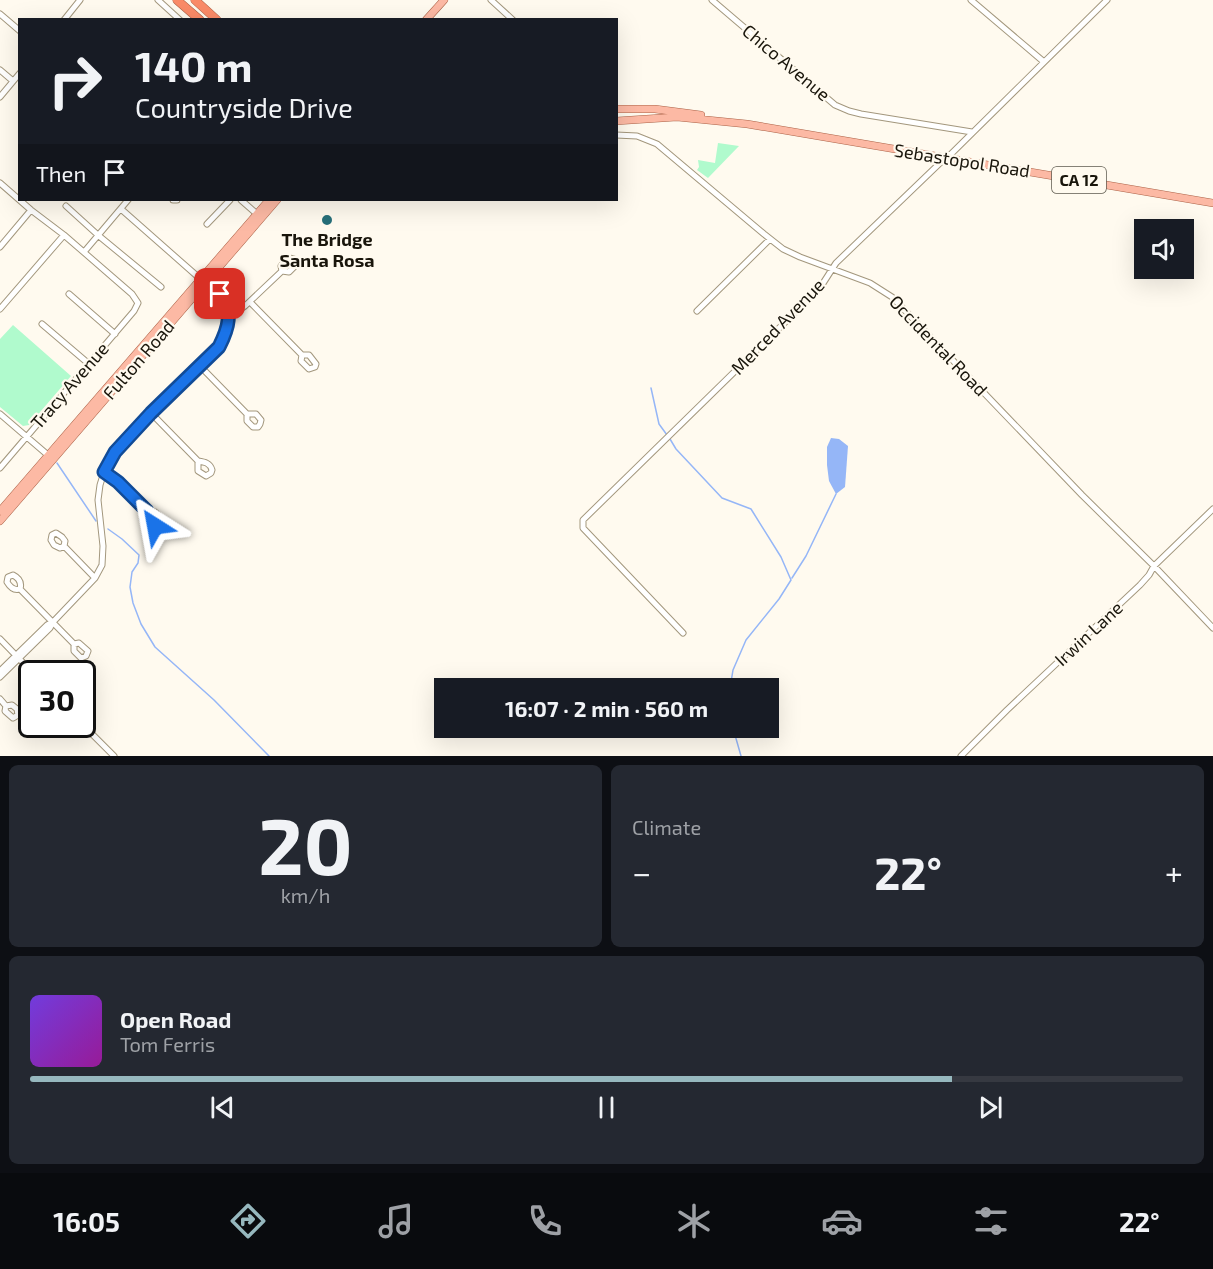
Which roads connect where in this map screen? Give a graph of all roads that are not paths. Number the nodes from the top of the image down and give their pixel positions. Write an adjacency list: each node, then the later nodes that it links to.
1 (80, 0): 11 (street)
2 (158, 0): 12 (street)
3 (177, 0): 13 (highway)
4 (195, 0): 14 (highway)
5 (444, 0): 15 (main road)
6 (491, 0): 16 (street)
7 (712, 0): 26 (street, Chico Avenue)
8 (971, 0): 18 (street)
9 (1107, 0): 18 (street, Merced Avenue)
10 (0, 14): 17 (street)
11 (66, 18)
12 (178, 18)
13 (198, 18)
14 (215, 18)
15 (428, 18)
16 (511, 18)
17 (18, 29)
18 (1044, 62): 26 (street, Merced Avenue)
19 (0, 70): 21 (street)
20 (18, 75): 21 (street)
21 (13, 81): 22 (street)
22 (0, 97)
23 (618, 109): 25 (main road, Sebastopol Road / CA 12)
24 (618, 121): 25 (main road, Sebastopol Road / CA 12)
25 (747, 124): 28 (main road, Sebastopol Road / CA 12)
26 (972, 132): 28 (street, Merced Avenue)
27 (618, 135): 45 (street, Occidental Road)
28 (945, 158): 37 (main road, Sebastopol Road / CA 12); 48 (street, Merced Avenue)
29 (0, 183): 30 (street)
30 (18, 199)
31 (21, 201): 40 (street)
32 (127, 201): 39 (street)
33 (229, 201): 42 (street)
34 (243, 201): 41 (street)
35 (268, 201): 41 (main road, Fulton Road)
36 (276, 201): 50 (main road, Fulton Road)
37 (1213, 203)
38 (66, 206): 44 (street)
39 (121, 209): 44 (street); 50 (street)
40 (31, 210): 43 (street); 46 (street)
41 (257, 214): 50 (main road, Fulton Road)
42 (207, 224)
43 (63, 235): 47 (street); 54 (street)
44 (99, 236): 47 (street); 51 (street)
45 (770, 239): 48 (street, Occidental Road); 55 (street)
46 (0, 247)
47 (84, 252): 58 (street, Tracy Avenue)
48 (832, 269): 75 (street, Occidental Road); 80 (street, Merced Avenue)
49 (282, 271): 53 (street)
50 (203, 281): 56 (street); 66 (main road, Fulton Road)
51 (160, 286)
52 (69, 294): 58 (street)
53 (250, 302): 56 (street); 59 (street)
54 (0, 309)
55 (696, 310)
56 (228, 313): 61 (street)
57 (42, 324): 60 (street)
58 (115, 334): 60 (street, Tracy Avenue)
59 (302, 355)
60 (89, 364): 65 (street, Tracy Avenue)
61 (200, 366): 62 (street); 64 (street)
62 (151, 413): 67 (street); 69 (street)
63 (0, 414): 65 (street)
64 (247, 414)
65 (26, 437): 66 (street); 68 (street, Tracy Avenue)
66 (50, 458): 71 (main road, Fulton Road); 73 (main road, Fulton Road)
67 (198, 461)
68 (0, 468)
69 (104, 472): 72 (street); 76 (street)
70 (1213, 509): 75 (street, Irwin Lane)
71 (0, 511)
72 (147, 511)
73 (0, 521)
74 (63, 546): 76 (street)
75 (1154, 566): 79 (street, Occidental Road); 91 (street, Irwin Lane)
76 (95, 578): 78 (street)
77 (20, 589): 78 (street)
78 (53, 622): 82 (street); 83 (street)
79 (1213, 628)
80 (683, 633)
81 (0, 639): 83 (street)
82 (74, 644)
83 (17, 657): 84 (street); 85 (street); 86 (street)
84 (20, 660)
85 (0, 671)
86 (0, 677)
87 (0, 699): 88 (street)
88 (6, 706)
89 (96, 738): 90 (street)
90 (114, 756)
91 (961, 756)

